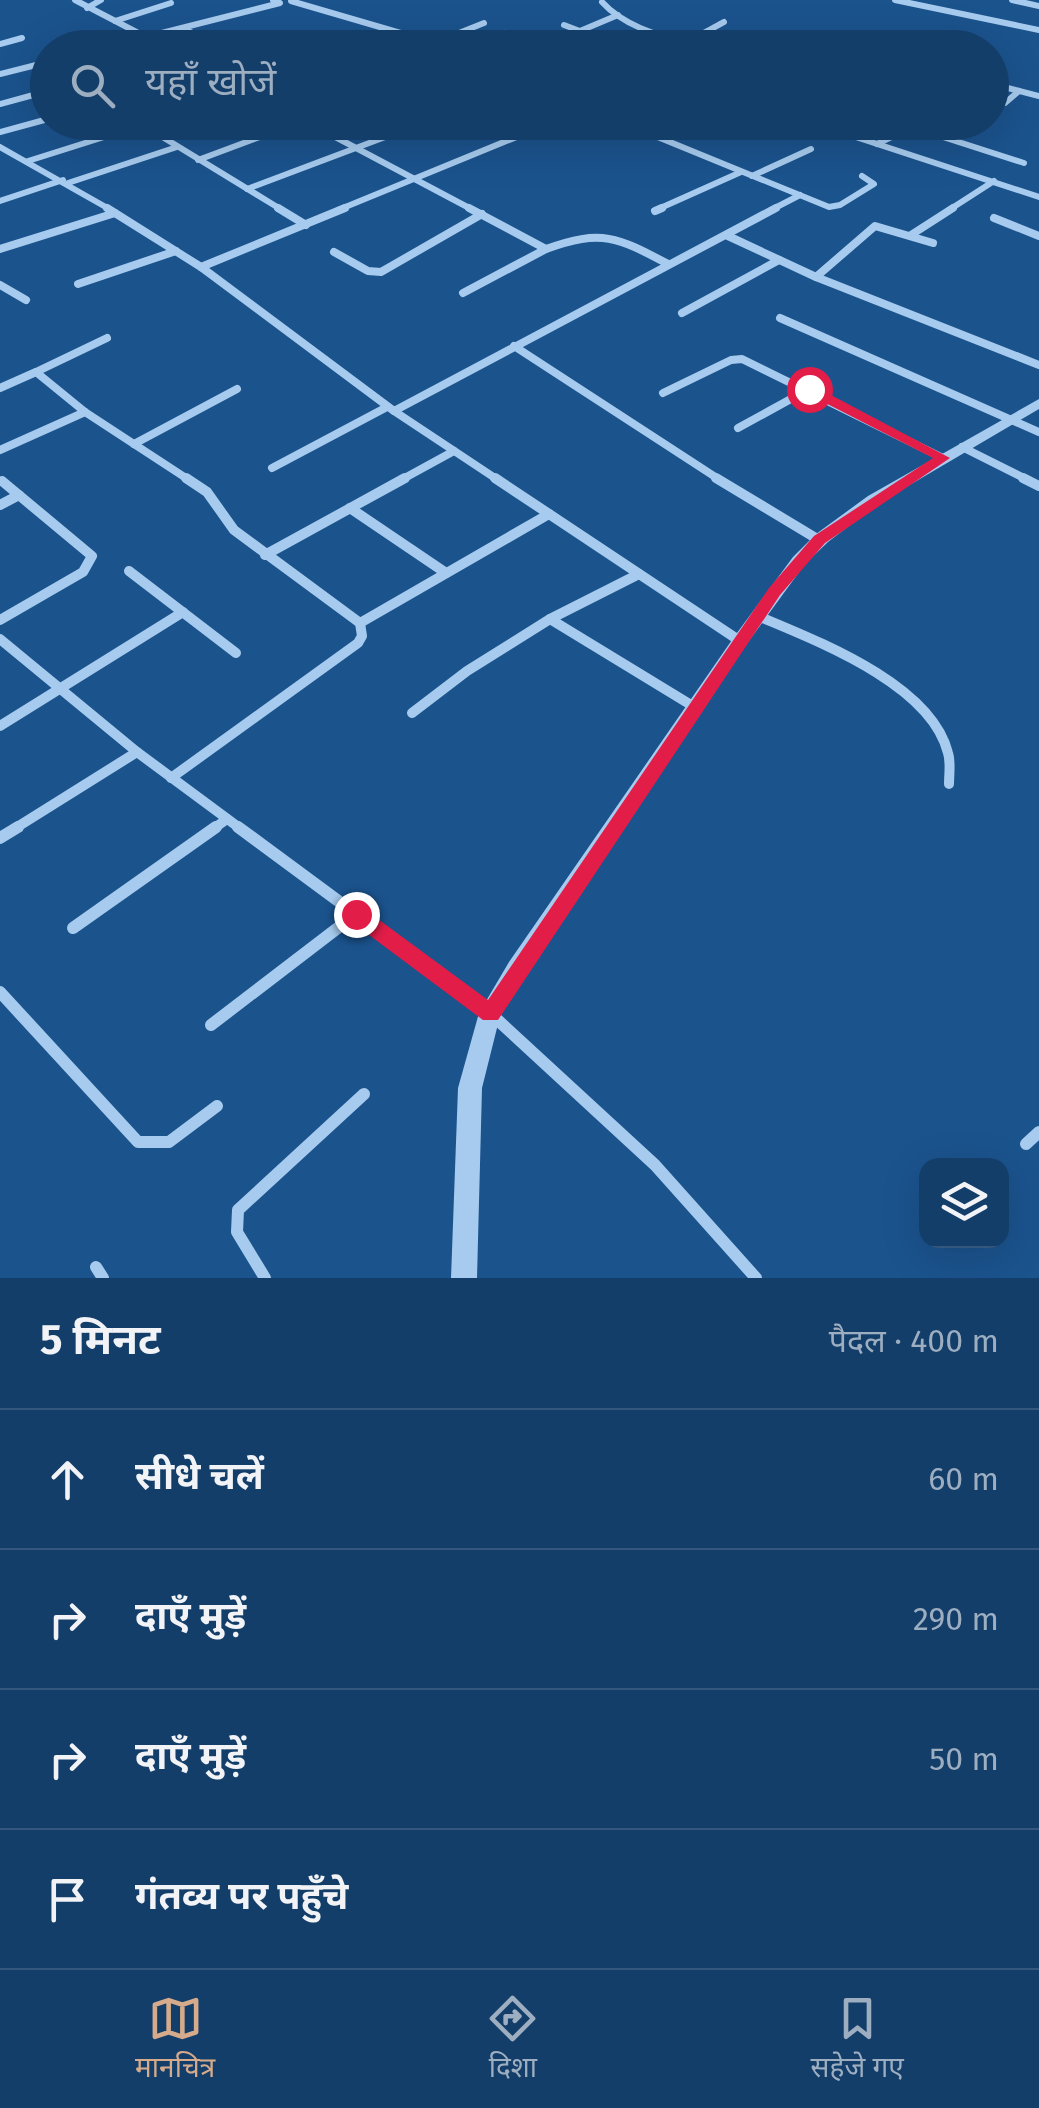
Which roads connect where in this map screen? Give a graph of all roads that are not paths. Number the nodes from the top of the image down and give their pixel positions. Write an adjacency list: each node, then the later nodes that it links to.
1 (74, 0): 10 (street)
2 (101, 0): 10 (street)
3 (292, 0): 6 (street); 20 (street)
4 (894, 0): 26 (street)
5 (1012, 0): 9 (street)
6 (277, 2): 16 (street)
7 (602, 2): 11 (street)
8 (172, 4): 12 (street)
9 (1039, 6)
10 (87, 8): 12 (street)
11 (618, 14): 23 (street); 24 (street)
12 (114, 21): 17 (street)
13 (724, 22): 25 (street)
14 (484, 23): 21 (street)
15 (564, 25): 22 (street)
16 (181, 27): 18 (street); 19 (street)
17 (133, 30)
18 (169, 30)
19 (187, 30)
20 (391, 30)
21 (466, 30)
22 (577, 30)
23 (582, 30)
24 (659, 30)
25 (708, 30)
26 (1039, 30)
27 (22, 38): 28 (street)
28 (0, 44)
29 (30, 67): 30 (street)
30 (0, 74)
31 (1009, 88): 32 (street)
32 (1019, 91): 33 (street); 35 (street)
33 (1037, 94)
34 (30, 96): 36 (street)
35 (1009, 99)
36 (0, 104)
37 (30, 124): 38 (street)
38 (0, 132)
39 (92, 140): 57 (street)
40 (166, 140): 51 (street)
41 (254, 140): 56 (street)
42 (342, 140): 52 (street)
43 (379, 140): 52 (street)
44 (510, 140): 62 (street)
45 (665, 140): 59 (street)
46 (867, 140): 49 (street)
47 (886, 140): 49 (street)
48 (952, 140): 58 (street)
49 (878, 144): 64 (street)
50 (0, 146): 54 (street)
51 (177, 147): 56 (street); 63 (street)
52 (359, 148): 62 (street); 65 (street)
53 (811, 149): 60 (street)
54 (11, 152): 55 (street); 57 (street)
55 (0, 155)
56 (198, 160): 65 (street)
57 (28, 161): 63 (street)
58 (1024, 163)
59 (742, 172): 60 (street); 69 (street)
60 (752, 176): 66 (street)
61 (862, 176): 66 (street)
62 (415, 180): 71 (street); 73 (street)
63 (65, 181): 68 (street); 70 (street)
64 (994, 182): 67 (street); 74 (street)
65 (247, 189): 73 (street)
66 (800, 196): 75 (street)
67 (1039, 198)
68 (0, 201)
69 (655, 210)
70 (115, 213): 78 (street); 80 (street)
71 (482, 214): 79 (street); 81 (street)
72 (994, 218): 76 (street)
73 (306, 225): 84 (street)
74 (911, 235): 77 (street); 85 (street)
75 (728, 236): 82 (street); 83 (street)
76 (1039, 236)
77 (933, 243)
78 (0, 248)
79 (546, 249): 83 (street); 88 (street)
80 (176, 252): 84 (street); 87 (street)
81 (334, 252)
82 (779, 260): 85 (street); 90 (street)
83 (668, 264): 93 (street)
84 (201, 267): 101 (street)
85 (816, 277): 94 (street)
86 (0, 284): 89 (street)
87 (78, 284)
88 (463, 293)
89 (26, 300)
90 (682, 313)
91 (780, 318): 103 (street)
92 (108, 338): 95 (street)
93 (514, 346): 101 (street); 118 (street)
94 (1039, 365)
95 (36, 372): 96 (street); 102 (street)
96 (0, 388)
97 (809, 389): 99 (street); 104 (street); 110 (street)
98 (237, 390): 106 (street)
99 (664, 393)
100 (1039, 403): 103 (street)
101 (391, 409): 109 (street); 111 (street)
102 (86, 412): 106 (street); 108 (street)
103 (1011, 418): 105 (street); 107 (street)
104 (738, 428)
105 (1039, 432)
106 (134, 444): 119 (street)
107 (962, 447): 110 (street); 113 (street)
108 (0, 450)
109 (454, 451): 116 (street); 117 (street)
110 (943, 458): 118 (street)
111 (272, 468)
112 (2, 481): 114 (street)
113 (1039, 486)
114 (19, 495): 115 (street); 126 (street)
115 (0, 504)
116 (350, 508): 119 (street); 121 (street)
117 (549, 514): 121 (street); 122 (street)
118 (820, 540): 124 (street)
119 (265, 555): 127 (street)
120 (128, 571): 123 (street)
121 (446, 574): 127 (street)
122 (638, 574): 125 (street); 129 (street)
123 (183, 612): 130 (street); 131 (street)
124 (758, 616): 129 (street); 137 (street)
125 (550, 619): 132 (street); 133 (street)
126 (0, 620)
127 (360, 623): 136 (street)
128 (0, 640): 131 (street)
129 (740, 641): 132 (street)
130 (236, 653)
131 (60, 691): 134 (street); 135 (street)
132 (696, 708): 143 (street)
133 (412, 713)
134 (0, 726)
135 (137, 752): 136 (street); 139 (street)
136 (172, 778): 138 (street)
137 (949, 784)
138 (228, 820): 140 (street); 141 (street)
139 (0, 838)
140 (356, 914): 143 (street); 144 (street)
141 (72, 928)
142 (0, 992): 146 (street)
143 (490, 1014): 150 (street); 151 (street)
144 (211, 1025)
145 (364, 1094): 149 (street)
146 (217, 1106)
147 (1039, 1132): 148 (street)
148 (1026, 1144)
149 (265, 1278)
150 (464, 1278)
151 (756, 1278)

